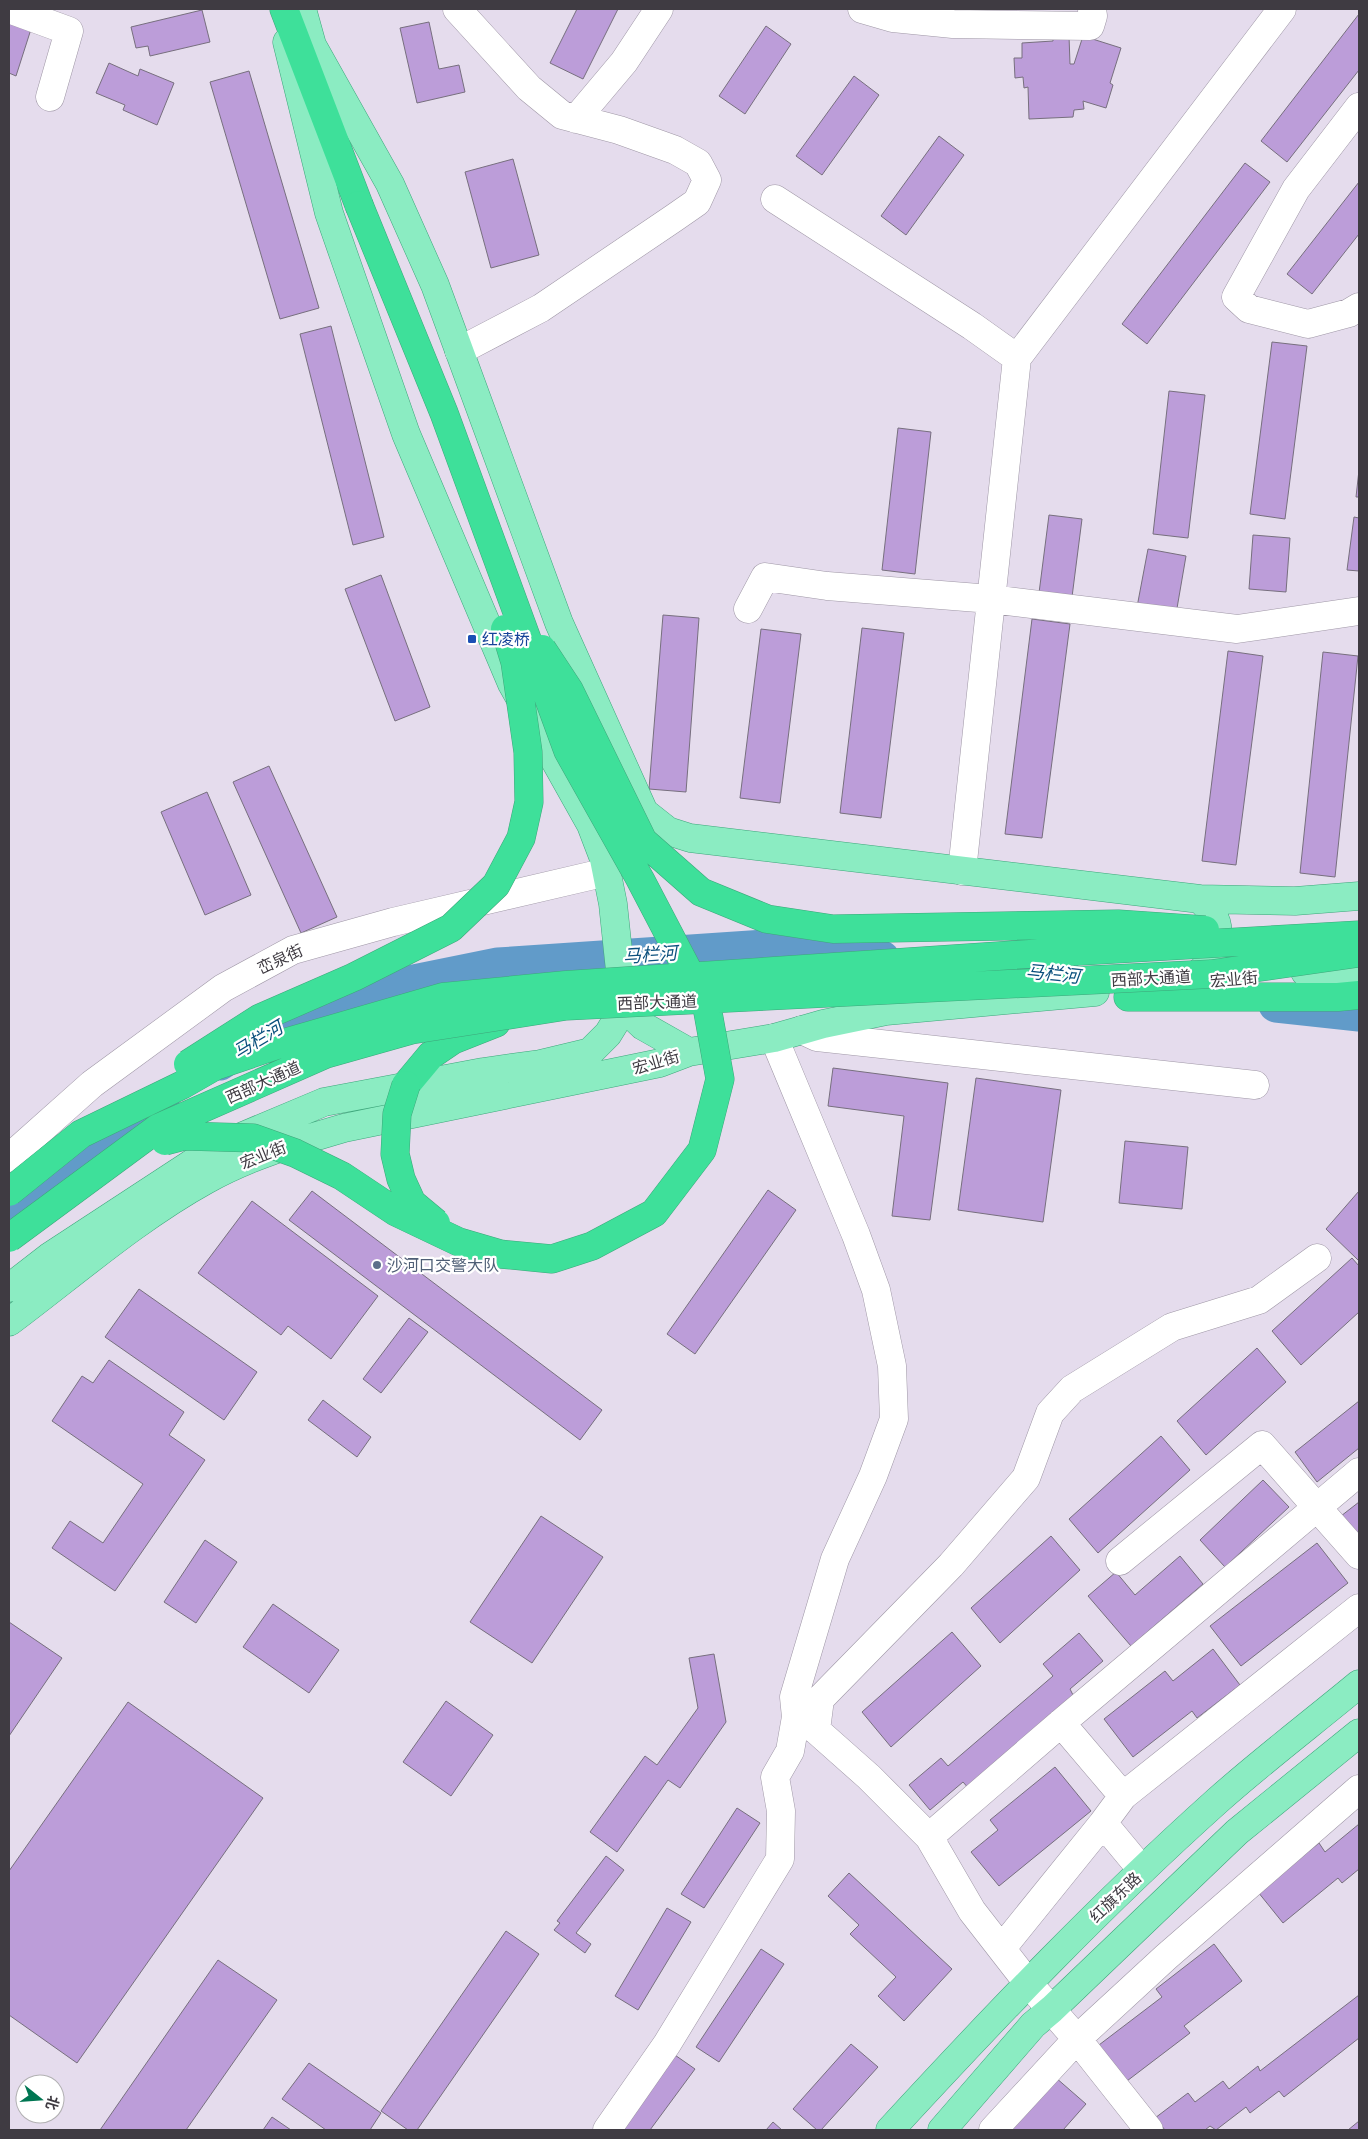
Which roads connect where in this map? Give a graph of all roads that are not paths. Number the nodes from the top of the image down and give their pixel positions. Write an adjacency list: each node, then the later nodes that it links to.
1 (9, 9): 11 (street)
2 (279, 9): 26 (main road)
3 (284, 9): 15 (highway)
4 (302, 9): 10 (main road)
5 (457, 9): 13 (street)
6 (659, 9): 13 (street)
7 (862, 9): 8 (street)
8 (1092, 9)
9 (1282, 9): 18 (street)
10 (312, 45): 15 (highway); 17 (main road)
11 (50, 97)
12 (1359, 107): 16 (street)
13 (576, 119): 17 (street)
14 (775, 199): 18 (street)
15 (359, 205): 19 (highway, bridge)
16 (1359, 307)
17 (460, 351): 24 (main road)
18 (1017, 358): 20 (street)
19 (444, 413): 23 (highway, bridge); 42 (highway, bridge)
20 (991, 599): 21 (street); 22 (street); 25 (street)
21 (748, 609)
22 (1359, 611)
23 (518, 615): 30 (highway, bridge); 47 (highway, bridge)
24 (690, 838): 25 (main road); 26 (main road)
25 (962, 871): 28 (main road)
26 (607, 872): 36 (main road); 43 (street, 峦泉街)
27 (1359, 896): 28 (main road)
28 (1200, 899): 33 (main road)
29 (1359, 935): 30 (highway, 西部大通道, bridge)
30 (1321, 938): 42 (highway, 西部大通道, bridge)
31 (1359, 953): 34 (highway, 西部大通道, bridge)
32 (1359, 969): 33 (main road, 宏业街)
33 (1182, 984): 38 (main road, 宏业街)
34 (957, 988): 35 (highway, bridge); 37 (highway, 西部大通道, bridge)
35 (1359, 995)
36 (624, 1008): 40 (main road); 49 (main road, 宏业街)
37 (543, 1009): 44 (highway, 西部大通道, bridge); 47 (highway, bridge)
38 (813, 1027): 39 (main road, 宏业街); 41 (street)
39 (774, 1038): 40 (main road, 宏业街); 57 (street)
40 (689, 1052): 50 (main road, 宏业街)
41 (1254, 1085)
42 (81, 1134): 45 (highway, 西部大通道, bridge)
43 (9, 1158)
44 (111, 1163): 46 (highway, 西部大通道, bridge); 47 (highway, bridge)
45 (9, 1192)
46 (9, 1238)
47 (459, 1242)
48 (1317, 1258): 57 (street)
49 (9, 1288)
50 (9, 1322)
51 (1359, 1472): 52 (street)
52 (1316, 1506): 53 (street); 54 (street); 58 (street)
53 (1359, 1555)
54 (1120, 1561)
55 (1359, 1608): 61 (street)
56 (1359, 1684): 64 (main road, 红旗东路)
57 (806, 1723): 63 (street); 69 (street)
58 (1061, 1723): 61 (street); 63 (street)
59 (1359, 1733): 67 (main road)
60 (1359, 1789): 68 (street)
61 (1123, 1796): 62 (street)
62 (1103, 1822): 64 (street); 65 (street)
63 (929, 1838): 65 (street)
64 (1142, 1870): 66 (main road, 红旗东路)
65 (1002, 1948): 66 (street)
66 (1028, 1983): 67 (street); 70 (main road, 红旗东路)
67 (1052, 2009): 68 (street); 71 (main road)
68 (1077, 2039): 72 (street); 73 (street)
69 (607, 2130)
70 (890, 2130)
71 (942, 2130)
72 (993, 2130)
73 (1148, 2130)

